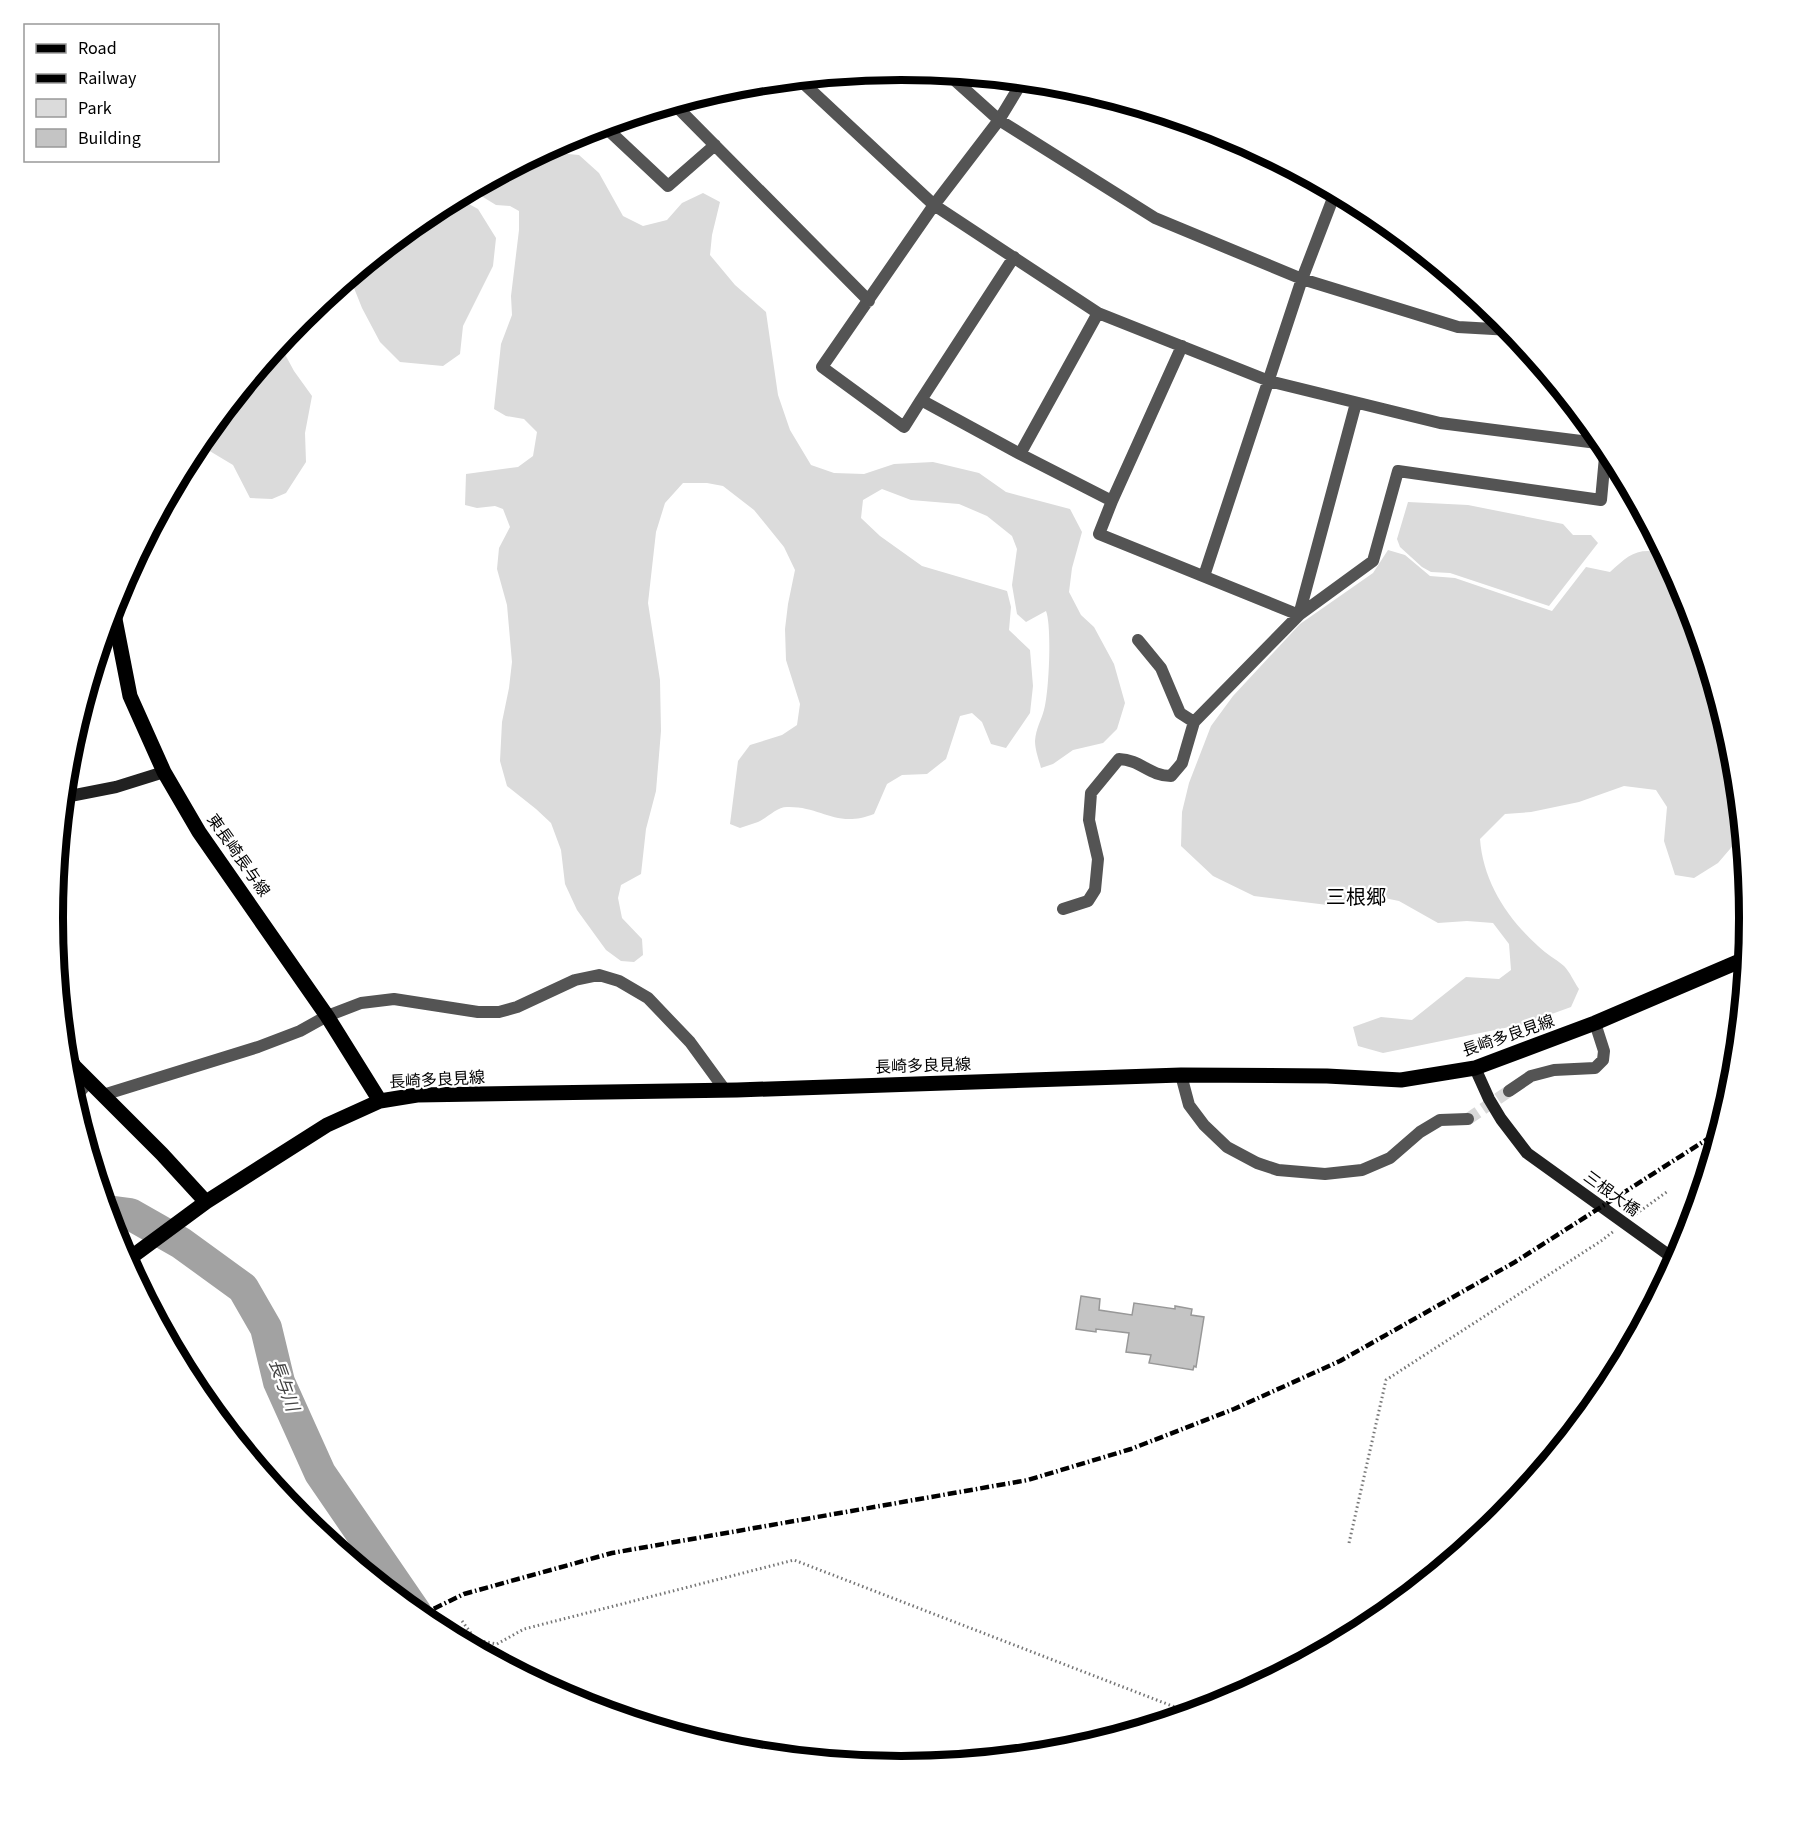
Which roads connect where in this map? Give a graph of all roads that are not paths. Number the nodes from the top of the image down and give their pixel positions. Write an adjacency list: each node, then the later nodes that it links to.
1 (957, 82): 5 (street)
2 (807, 86): 9 (street)
3 (1018, 89): 5 (street)
4 (680, 110): 7 (street)
5 (999, 120): 9 (street); 11 (street)
6 (611, 133): 7 (street)
7 (715, 145): 12 (street)
8 (1332, 200): 11 (street)
9 (934, 205): 10 (street); 12 (street)
10 (1014, 257): 13 (street); 17 (street)
11 (1302, 279): 14 (street); 16 (street)
12 (869, 301): 17 (street)
13 (1098, 313): 15 (street); 20 (street)
14 (1497, 329)
15 (1182, 346): 16 (street); 22 (street)
16 (1269, 381): 18 (street); 23 (street)
17 (921, 400): 20 (street)
18 (1356, 403): 19 (street); 24 (street)
19 (1592, 443)
20 (1020, 454): 22 (street)
21 (1604, 460): 24 (street)
22 (1112, 501): 23 (street)
23 (1204, 576): 24 (street)
24 (1299, 615): 27 (street)
25 (116, 627): 28 (main road, 東長崎長与線)
26 (1138, 640): 27 (street)
27 (1194, 723): 30 (street)
28 (164, 772): 29 (street); 32 (main road, 東長崎長与線)
29 (72, 795)
30 (1063, 909)
31 (1738, 962): 33 (main road, 長崎多良見線)
32 (327, 1016): 39 (street); 41 (street); 42 (main road, 東長崎長与線)
33 (1595, 1023): 35 (main road, 長崎多良見線); 40 (street)
34 (77, 1068): 37 (main road)
35 (1475, 1068): 36 (main road, 長崎多良見線); 46 (street, 三根大橋)
36 (1181, 1075): 39 (main road, 長崎多良見線); 43 (street)
37 (90, 1081): 38 (street); 41 (main road)
38 (81, 1090)
39 (725, 1090): 42 (main road, 長崎多良見線)
40 (1509, 1091)
41 (103, 1095): 44 (main road)
42 (380, 1101): 44 (main road, 長崎多良見線)
43 (1468, 1119)
44 (206, 1203): 45 (main road, 長崎多良見線)
45 (134, 1255)
46 (1669, 1255)

